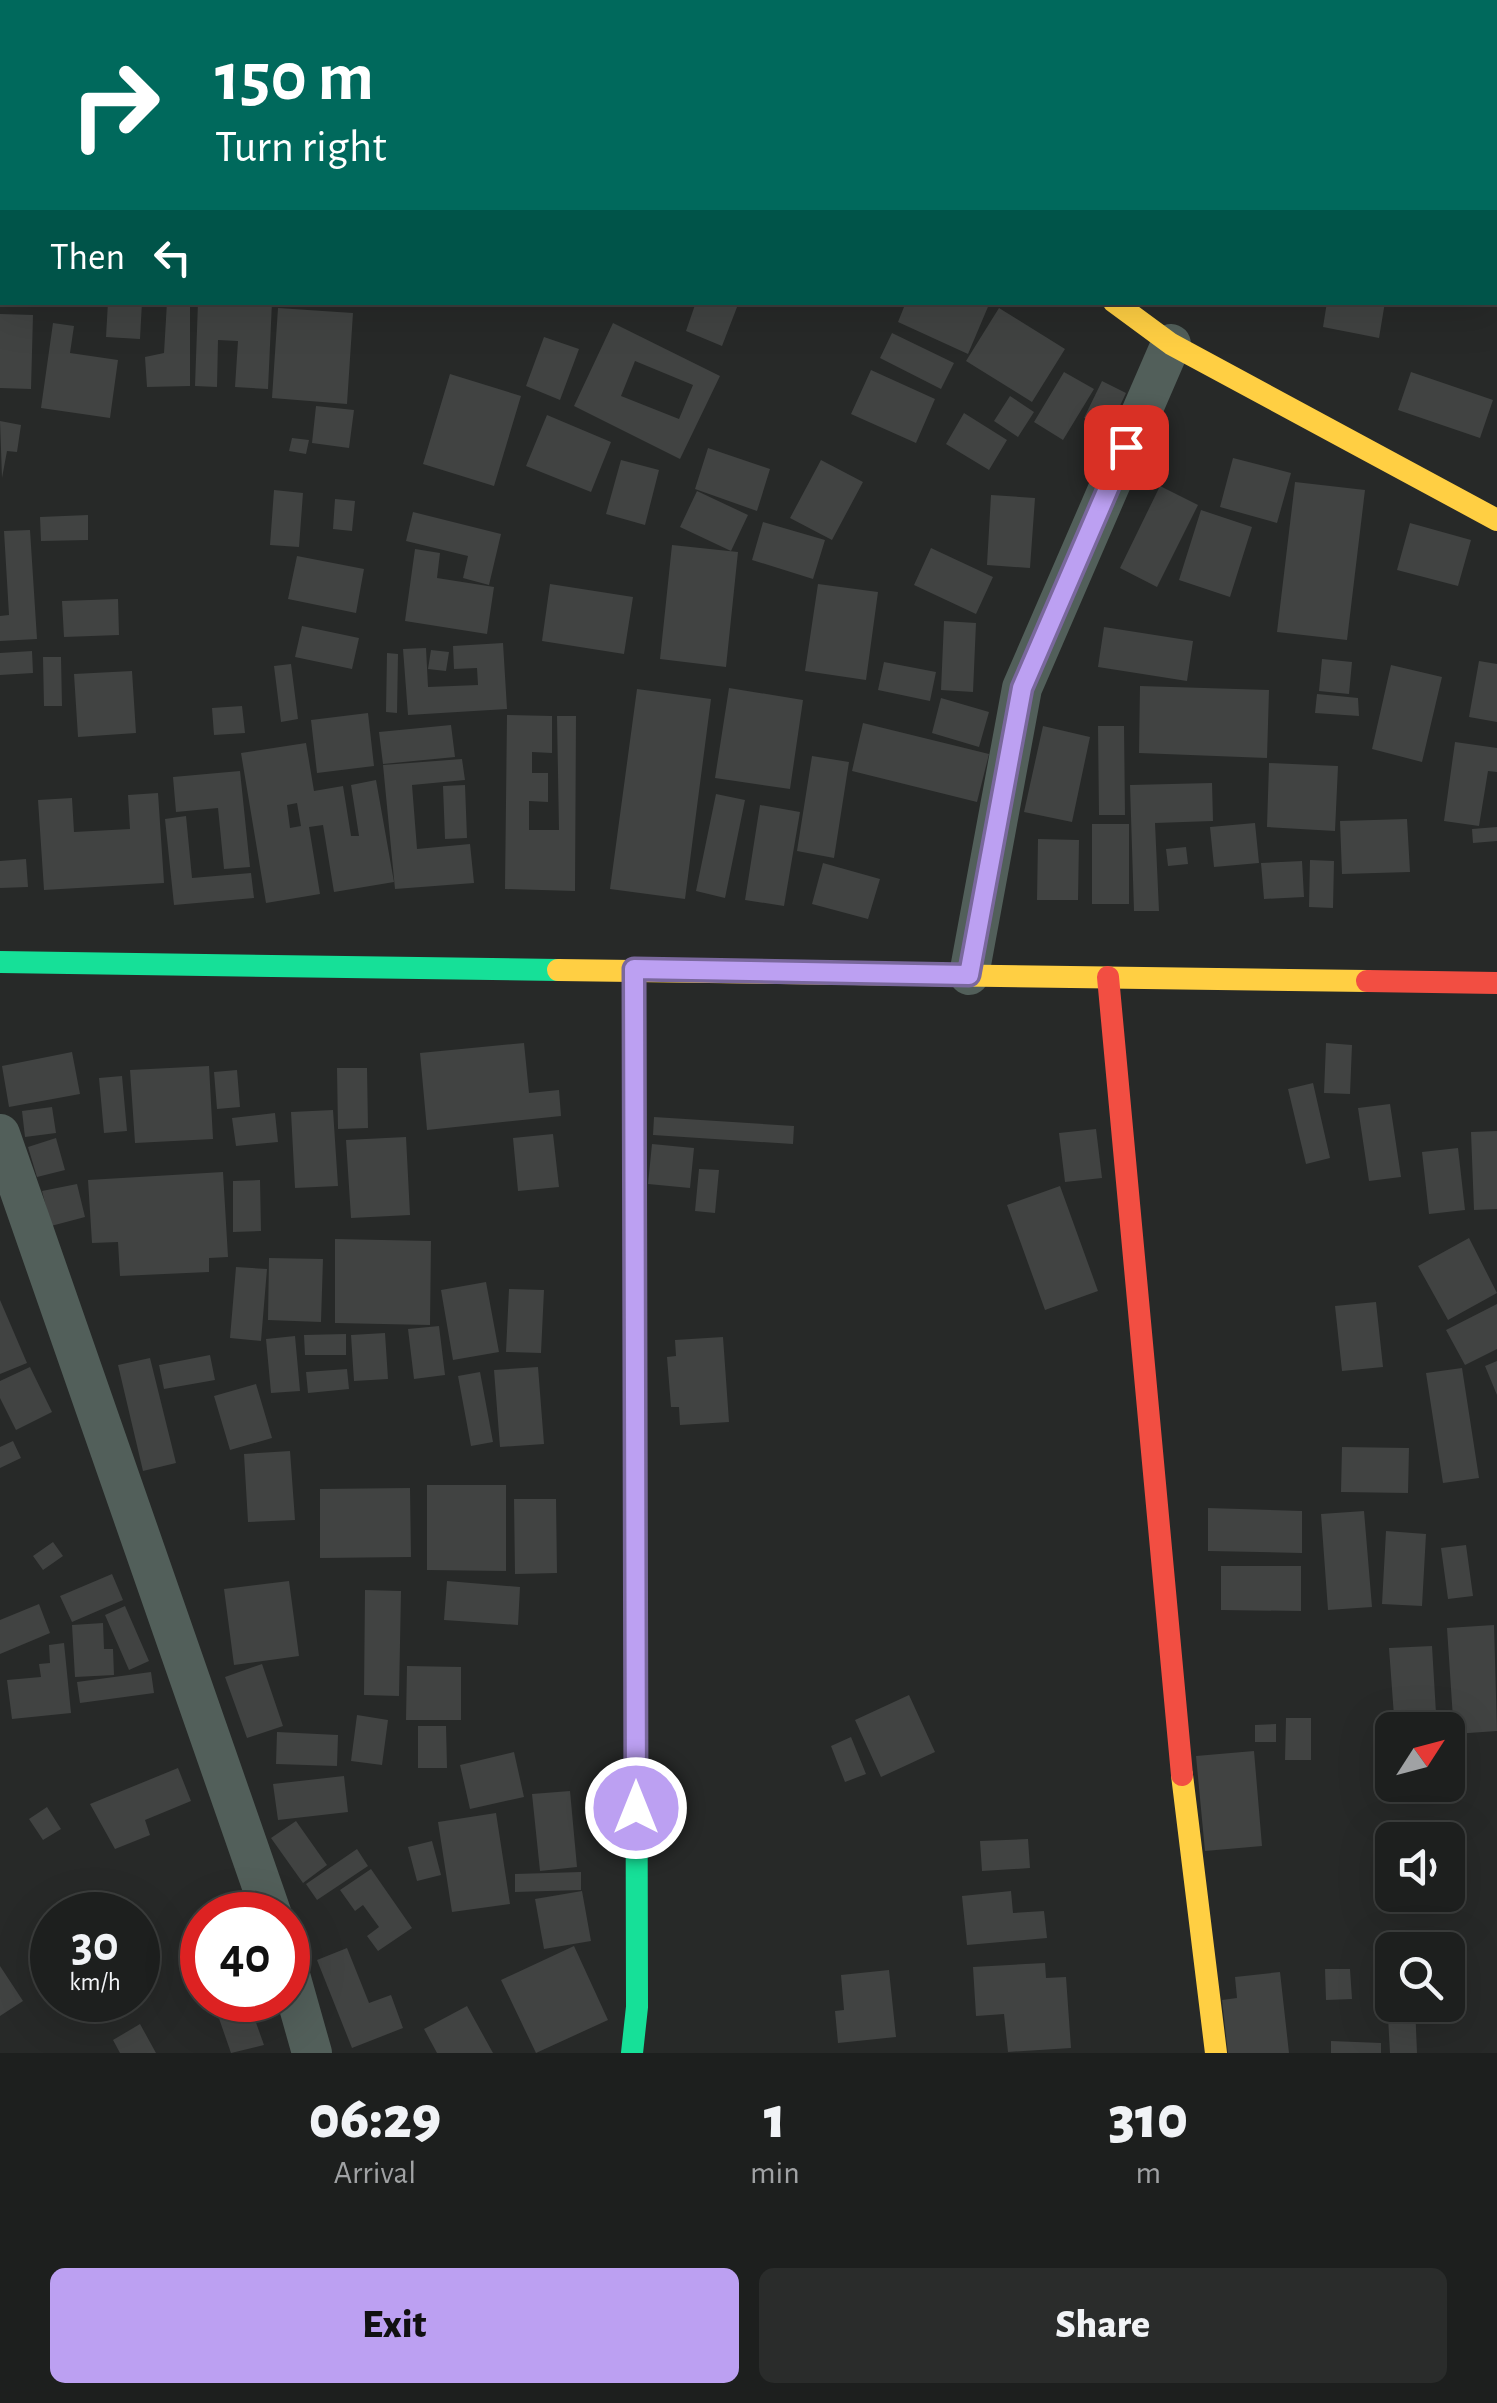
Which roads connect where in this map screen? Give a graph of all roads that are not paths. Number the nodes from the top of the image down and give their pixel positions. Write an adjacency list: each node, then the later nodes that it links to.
1 (1118, 305): 2 (street)
2 (1171, 344): 3 (street); 6 (street)
3 (1497, 520)
4 (0, 962): 5 (street)
5 (634, 969): 6 (street); 13 (street)
6 (969, 975): 7 (street)
7 (1108, 977): 8 (street); 14 (street)
8 (1497, 983)
9 (0, 1134): 10 (street)
10 (264, 1892)
11 (303, 2022): 12 (street)
12 (312, 2053)
13 (632, 2053)
14 (1216, 2053)

